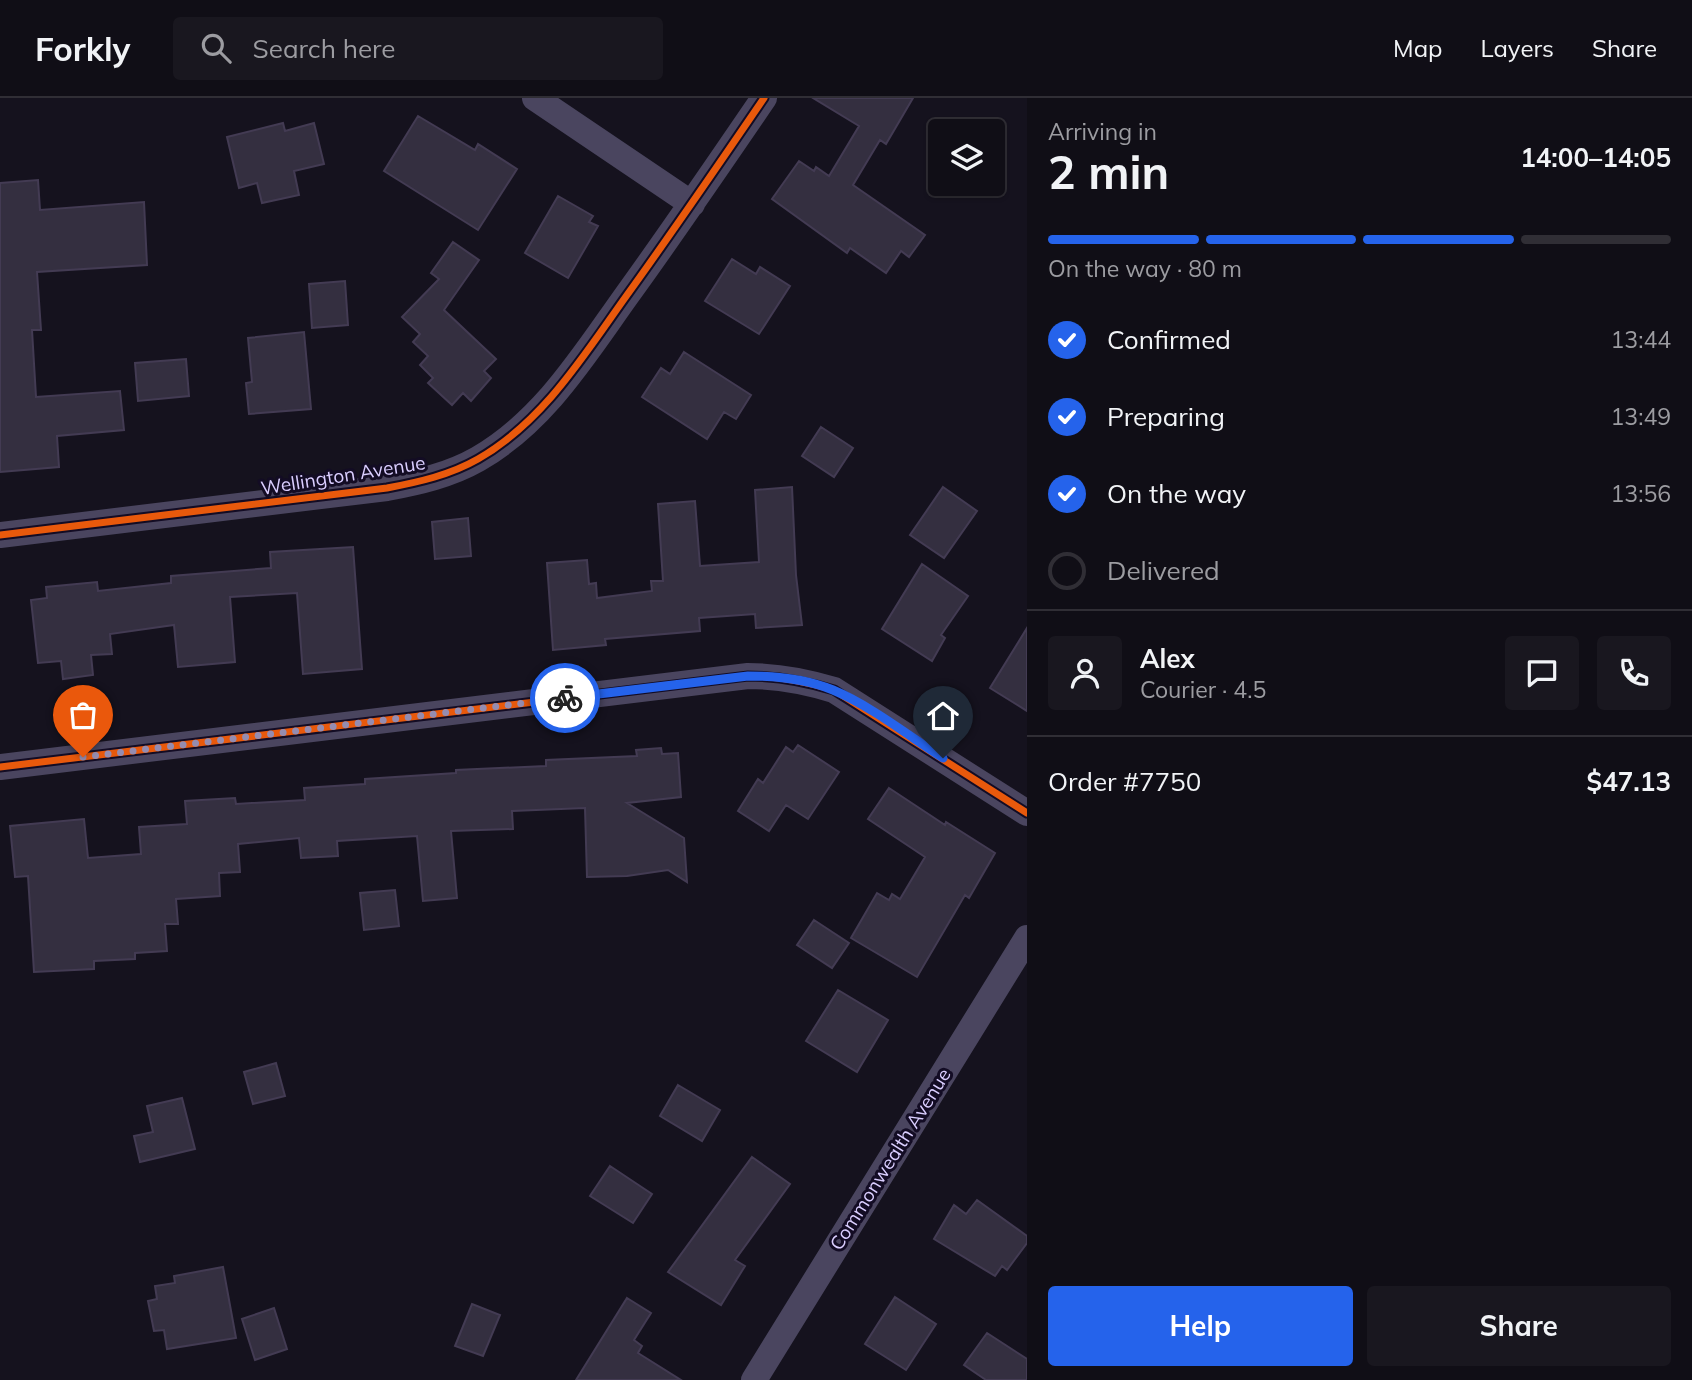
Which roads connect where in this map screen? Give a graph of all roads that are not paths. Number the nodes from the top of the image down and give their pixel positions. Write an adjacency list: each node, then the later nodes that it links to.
1 (535, 98): 3 (street)
2 (764, 98): 3 (street, Wellington Avenue)
3 (692, 204): 4 (street, Wellington Avenue)
4 (0, 535)
5 (0, 768): 6 (street)
6 (1027, 813)
7 (1027, 939): 8 (street, Commonwealth Avenue)
8 (754, 1380)

